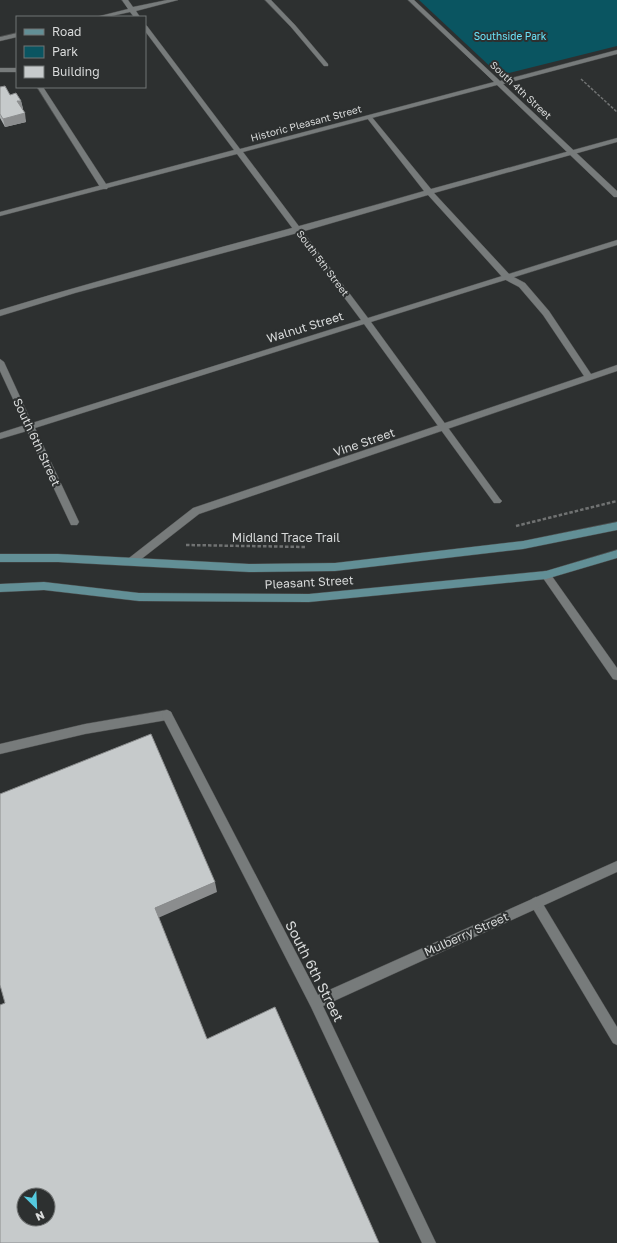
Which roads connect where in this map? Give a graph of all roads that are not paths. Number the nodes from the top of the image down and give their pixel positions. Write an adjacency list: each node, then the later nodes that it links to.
1 (125, 0): 5 (street)
2 (175, 0): 5 (street)
3 (268, 0): 12 (street)
4 (411, 0): 15 (street, South 4th Street)
5 (132, 10): 6 (street); 7 (street)
6 (103, 16)
7 (136, 16)
8 (146, 28): 19 (street, South 5th Street)
9 (16, 35): 10 (street)
10 (0, 39)
11 (617, 52): 15 (street, Historic Pleasant Street)
12 (326, 65)
13 (0, 70): 14 (street)
14 (16, 70)
15 (499, 83): 17 (street, Historic Pleasant Street); 20 (street, South 4th Street)
16 (41, 88): 21 (street)
17 (369, 117): 19 (street, Historic Pleasant Street); 22 (street)
18 (617, 140): 20 (street)
19 (238, 152): 21 (street, Historic Pleasant Street); 25 (street, South 5th Street)
20 (572, 152): 22 (street); 23 (street, South 4th Street)
21 (104, 187): 24 (street, Historic Pleasant Street)
22 (429, 192): 25 (street); 27 (street)
23 (617, 195)
24 (0, 214)
25 (298, 230): 28 (street); 29 (street, South 5th Street)
26 (617, 242): 27 (street, Walnut Street)
27 (507, 277): 29 (street, Walnut Street); 32 (street)
28 (0, 313)
29 (366, 321): 33 (street, Walnut Street); 34 (street, South 5th Street)
30 (0, 362): 33 (street, South 6th Street)
31 (617, 368): 32 (street, Vine Street)
32 (590, 378): 34 (street, Vine Street)
33 (29, 426): 35 (street, Walnut Street); 37 (street, South 6th Street)
34 (444, 427): 36 (street, South 5th Street); 41 (street, Vine Street)
35 (0, 436)
36 (497, 501)
37 (74, 522)
38 (617, 526): 41 (street, Pleasant Street)
39 (617, 554): 42 (street, Pleasant Street)
40 (0, 558): 41 (street, Pleasant Street)
41 (132, 561)
42 (546, 575): 43 (street, Pleasant Street); 44 (street)
43 (0, 588)
44 (617, 676)
45 (0, 749): 48 (street, South 6th Street)
46 (617, 866): 47 (street, Mulberry Street)
47 (536, 903): 48 (street, Mulberry Street); 49 (street)
48 (315, 1003): 50 (street, South 6th Street)
49 (617, 1039)
50 (429, 1243)

